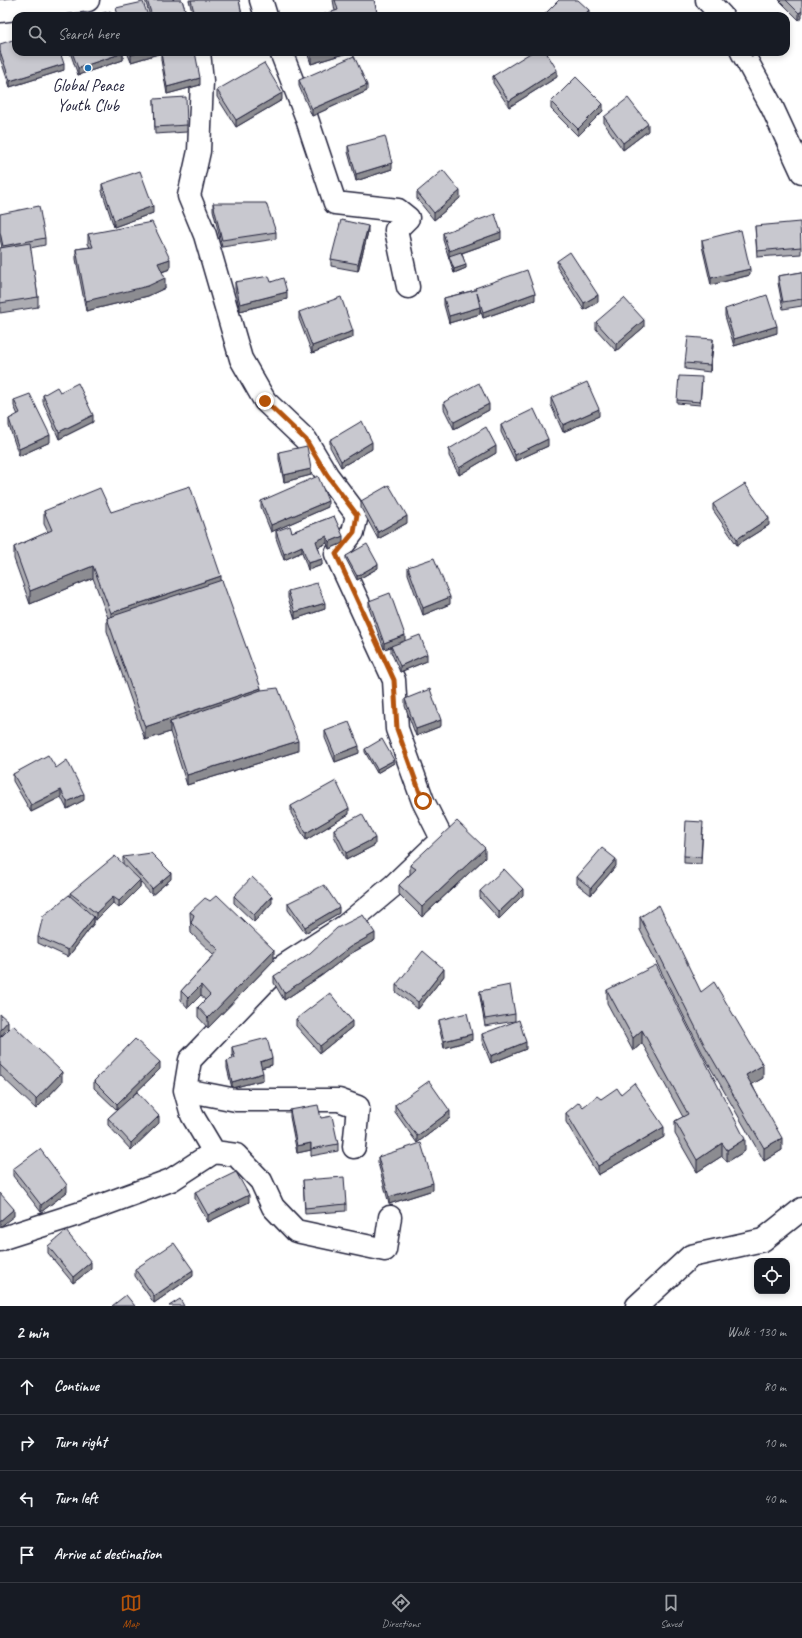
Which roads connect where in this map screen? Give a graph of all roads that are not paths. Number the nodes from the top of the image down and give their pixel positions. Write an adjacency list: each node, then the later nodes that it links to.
1 (88, 0): 5 (street)
2 (185, 0): 6 (street)
3 (261, 0): 7 (street)
4 (707, 0): 8 (street)
5 (0, 11)
6 (189, 12)
7 (265, 12)
8 (718, 12)
9 (199, 56): 14 (street)
10 (283, 56): 13 (street)
11 (744, 56): 12 (street)
12 (802, 172)
13 (408, 287)
14 (185, 1090): 15 (street); 16 (street)
15 (354, 1148)
16 (214, 1152): 18 (street); 19 (street)
17 (802, 1209): 20 (street)
18 (390, 1217)
19 (0, 1240)
20 (637, 1306)

